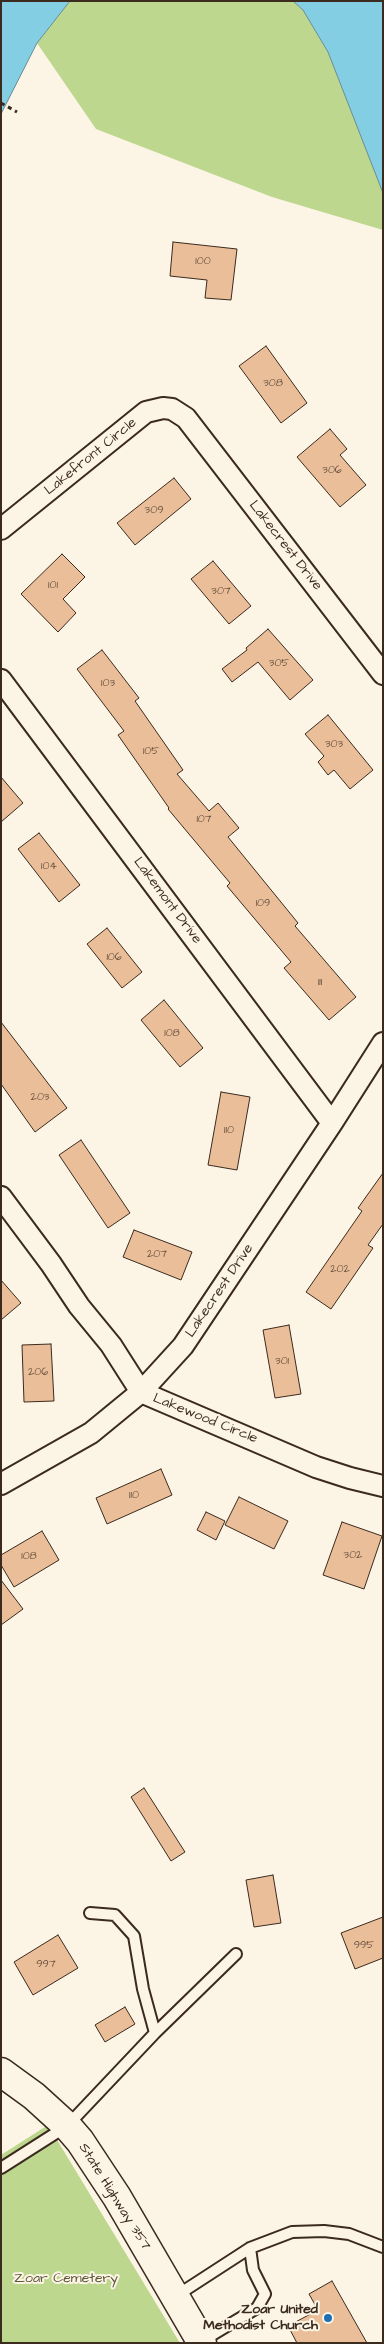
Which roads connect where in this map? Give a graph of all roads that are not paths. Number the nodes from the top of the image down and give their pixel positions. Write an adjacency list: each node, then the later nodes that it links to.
1 (186, 418): 2 (street, Lakefront Circle); 3 (street, Lakecrest Drive)
2 (1, 529)
3 (383, 674)
4 (1, 680): 6 (street, Lakemont Drive)
5 (383, 1043): 6 (street, Lakecrest Drive)
6 (332, 1123): 8 (street, Lakecrest Drive)
7 (1, 1198): 8 (street, Lakewood Circle)
8 (141, 1392): 9 (street, Lakecrest Drive); 10 (street, Lakewood Circle)
9 (1, 1484)
10 (383, 1486)
11 (90, 1913): 13 (lane)
12 (236, 1954): 13 (lane)
13 (155, 2033): 15 (lane)
14 (1, 2072): 15 (main road, State Highway 357)
15 (67, 2126): 16 (lane); 19 (main road, State Highway 357)
16 (1, 2168)
17 (383, 2247): 18 (lane)
18 (250, 2248): 19 (lane); 20 (lane)
19 (175, 2297): 20 (main road, State Highway 357)
20 (201, 2342)

